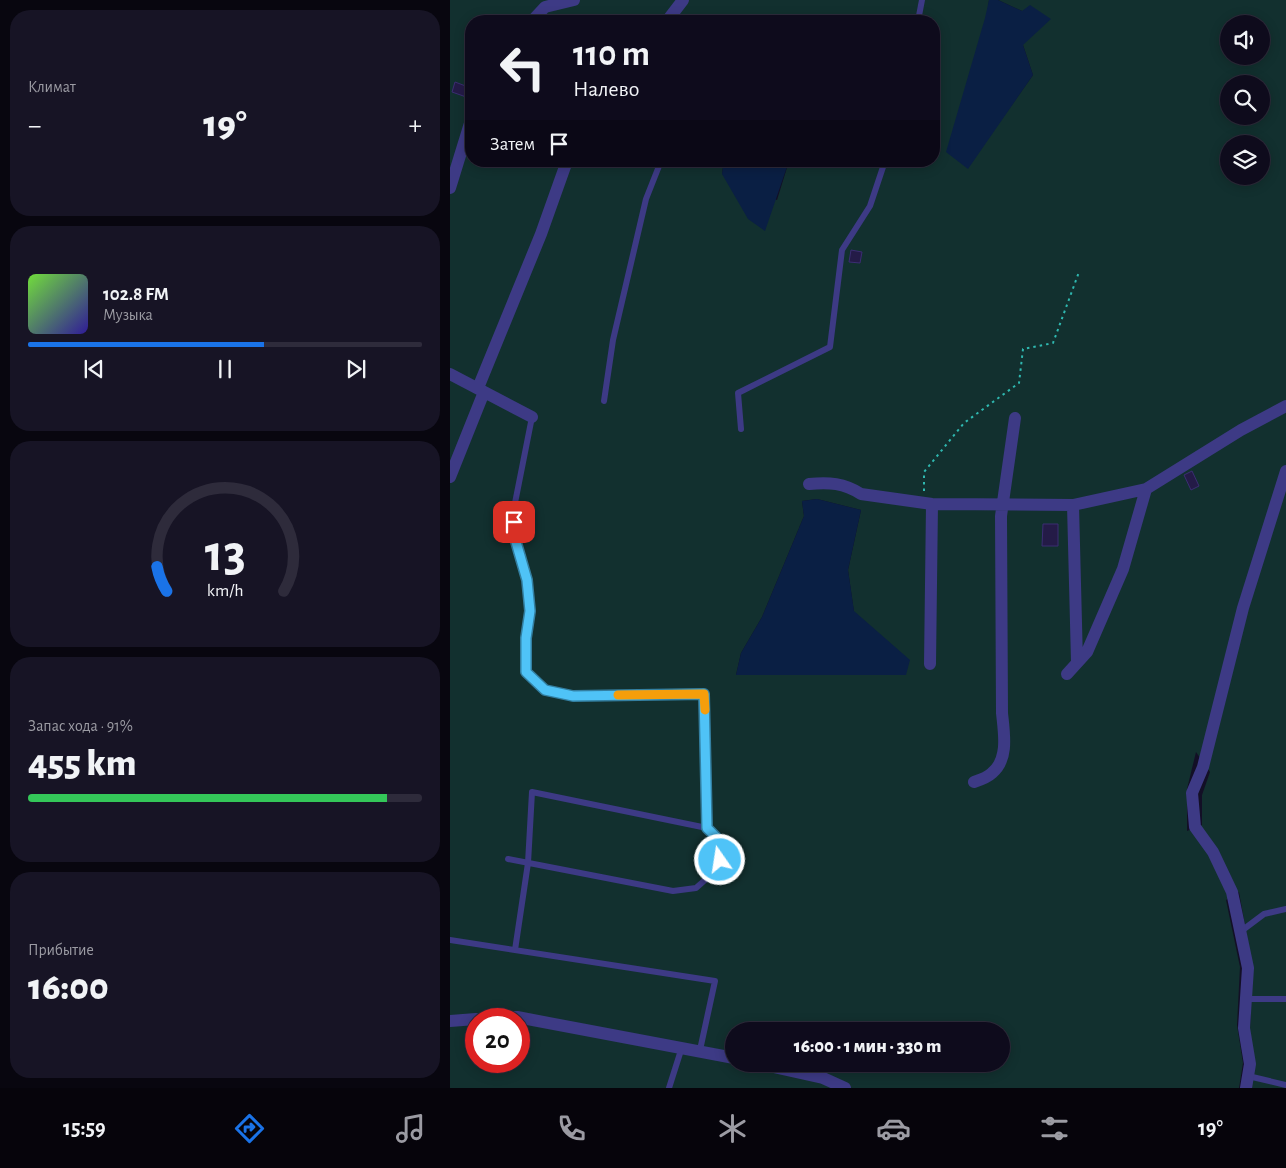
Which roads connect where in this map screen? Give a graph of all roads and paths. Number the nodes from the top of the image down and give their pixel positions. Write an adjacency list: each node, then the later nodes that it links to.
1 (574, 0): 4 (street)
2 (683, 0): 5 (street)
3 (922, 0): 6 (lane)
4 (538, 15)
5 (672, 15)
6 (919, 15)
7 (465, 139): 11 (street)
8 (565, 167): 14 (street)
9 (659, 167): 15 (lane)
10 (883, 167): 19 (lane)
11 (450, 188)
12 (1079, 272): 24 (path)
13 (450, 374): 14 (street)
14 (481, 390): 17 (street); 21 (street)
15 (604, 401)
16 (1286, 406): 23 (street)
17 (532, 417): 31 (lane)
18 (1015, 418): 25 (street)
19 (741, 429)
20 (1286, 471): 35 (street)
21 (450, 477)
22 (809, 484): 24 (street)
23 (1146, 489): 26 (street); 27 (street)
24 (928, 503): 25 (street); 28 (street)
25 (1002, 503): 26 (street); 30 (street)
26 (1072, 505): 27 (street)
27 (1077, 662): 29 (street)
28 (930, 664)
29 (1066, 674)
30 (974, 782)
31 (707, 828): 33 (lane); 33 (lane)
32 (508, 859): 33 (lane)
33 (528, 863): 37 (lane)
34 (1286, 909): 35 (lane)
35 (1240, 932): 38 (street)
36 (450, 940): 37 (lane)
37 (515, 950): 44 (lane)
38 (1246, 999): 39 (lane); 47 (street)
39 (1286, 999)
40 (530, 1018): 43 (street)
41 (465, 1020): 42 (street)
42 (450, 1021)
43 (682, 1047): 44 (street); 49 (lane)
44 (700, 1050): 45 (street)
45 (725, 1056)
46 (796, 1072): 50 (street)
47 (1247, 1082): 48 (lane)
48 (1286, 1085)
49 (669, 1088)
50 (845, 1088)

